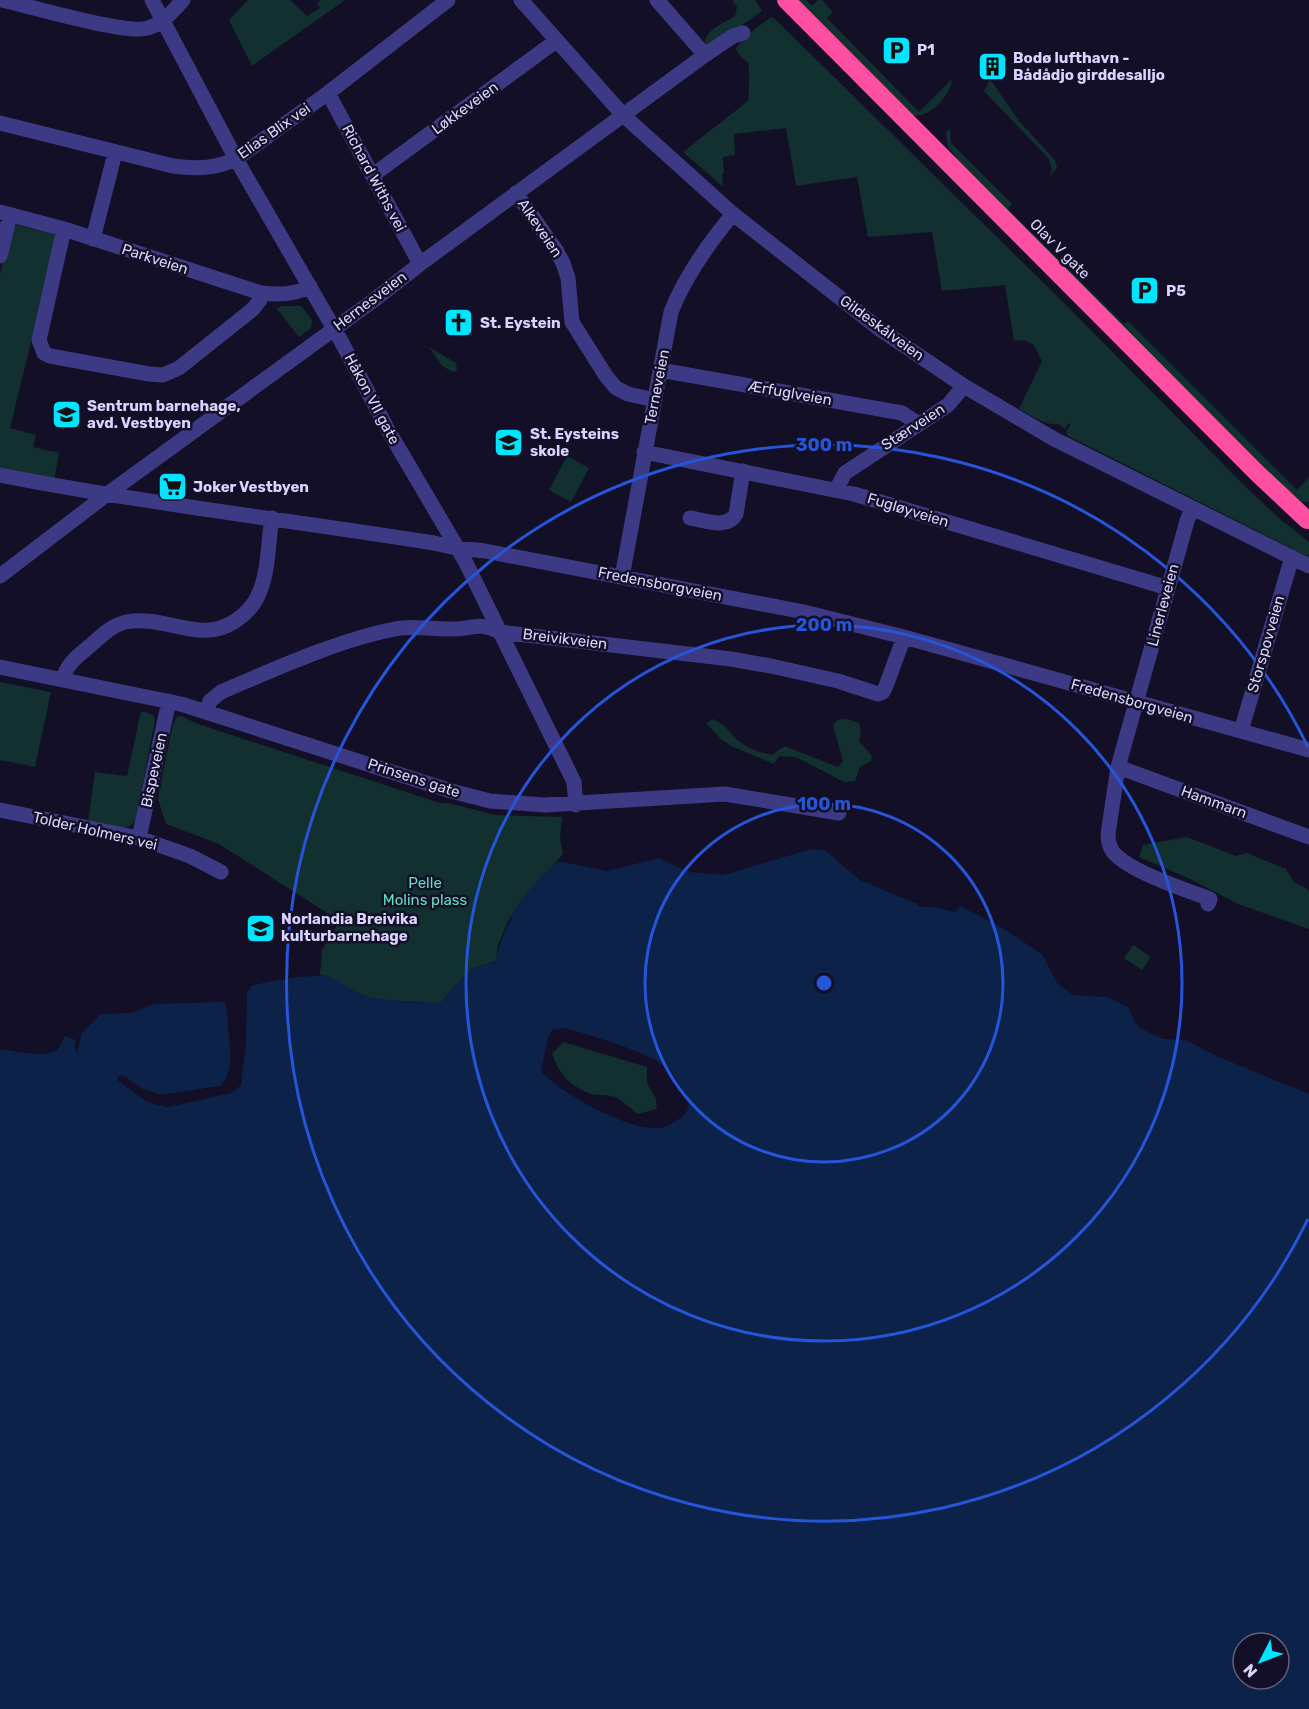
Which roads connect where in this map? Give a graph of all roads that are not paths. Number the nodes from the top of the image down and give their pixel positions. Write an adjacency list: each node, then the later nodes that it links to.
1 (2, 0): 8 (street)
2 (152, 0): 8 (street, Håkon VII gate)
3 (183, 0): 8 (street)
4 (448, 0): 12 (street, Elias Blix vei)
5 (521, 0): 10 (street, Gildeskålveien)
6 (657, 0): 11 (street)
7 (786, 0): 40 (highway, Olav V gate)
8 (163, 22): 16 (street, Håkon VII gate)
9 (743, 33): 11 (street, Hernesveien)
10 (556, 41): 13 (street, Gildeskålveien); 17 (street, Løkkeveien)
11 (705, 55): 13 (street, Hernesveien)
12 (328, 93): 16 (street, Elias Blix vei); 17 (street, Richard Withs vei)
13 (623, 116): 18 (street, Hernesveien); 20 (street, Gildeskålveien)
14 (0, 123): 15 (street, Elias Blix vei)
15 (115, 153): 16 (street, Elias Blix vei); 22 (street)
16 (236, 159): 25 (street, Håkon VII gate)
17 (373, 175): 24 (street, Richard Withs vei)
18 (516, 193): 24 (street, Hernesveien); 30 (street, Alkeveien)
19 (5, 214): 21 (street, Parkveien); 23 (street)
20 (733, 214): 28 (street, Terneveien); 29 (street, Gildeskålveien)
21 (64, 229): 22 (street, Parkveien); 26 (street)
22 (93, 239): 26 (street, Parkveien)
23 (0, 256)
24 (420, 264): 27 (street, Hernesveien)
25 (310, 286): 26 (street, Parkveien); 27 (street, Håkon VII gate)
26 (261, 293)
27 (334, 329): 36 (street, Hernesveien); 41 (street, Håkon VII gate)
28 (660, 370): 30 (street, Terneveien); 31 (street, Ærfuglveien)
29 (964, 386): 31 (street, Stærveien); 37 (street, Gildeskålveien)
30 (655, 400): 32 (street, Terneveien)
31 (917, 423): 35 (street, Stærveien)
32 (644, 452): 33 (street, Fugløyveien); 45 (street, Terneveien)
33 (743, 471): 35 (street, Fugløyveien); 39 (street)
34 (0, 475): 36 (street, Fredensborgveien)
35 (836, 490): 46 (street, Fugløyveien)
36 (106, 495): 38 (street, Fredensborgveien); 44 (street, Hernesveien)
37 (1192, 508): 42 (street, Gildeskålveien); 46 (street, Linerleveien)
38 (272, 518): 41 (street, Fredensborgveien); 50 (street)
39 (690, 518)
40 (1308, 521)
41 (456, 549): 45 (street, Fredensborgveien); 47 (street, Håkon VII gate)
42 (1292, 557): 43 (street, Gildeskålveien); 54 (street, Storspovveien)
43 (1309, 566)
44 (0, 576)
45 (622, 577): 48 (street, Fredensborgveien)
46 (1168, 588): 52 (street, Linerleveien)
47 (500, 632): 48 (street, Breivikveien); 53 (street, Breivikveien); 57 (street, Håkon VII gate)
48 (904, 637): 52 (street, Fredensborgveien)
49 (0, 667): 50 (street, Prinsens gate)
50 (63, 679): 51 (street, Prinsens gate)
51 (169, 701): 53 (street, Prinsens gate); 61 (street, Bispeveien)
52 (1137, 702): 54 (street, Fredensborgveien); 56 (street)
53 (206, 712): 57 (street, Prinsens gate)
54 (1241, 731): 55 (street, Fredensborgveien)
55 (1309, 750)
56 (1118, 767): 60 (street, Hammarn); 63 (street)
57 (576, 804): 59 (street, Prinsens gate)
58 (0, 810): 61 (street, Tolder Holmers vei)
59 (839, 813)
60 (1309, 837)
61 (140, 838): 62 (street, Tolder Holmers vei)
62 (221, 872)
63 (1208, 904)

